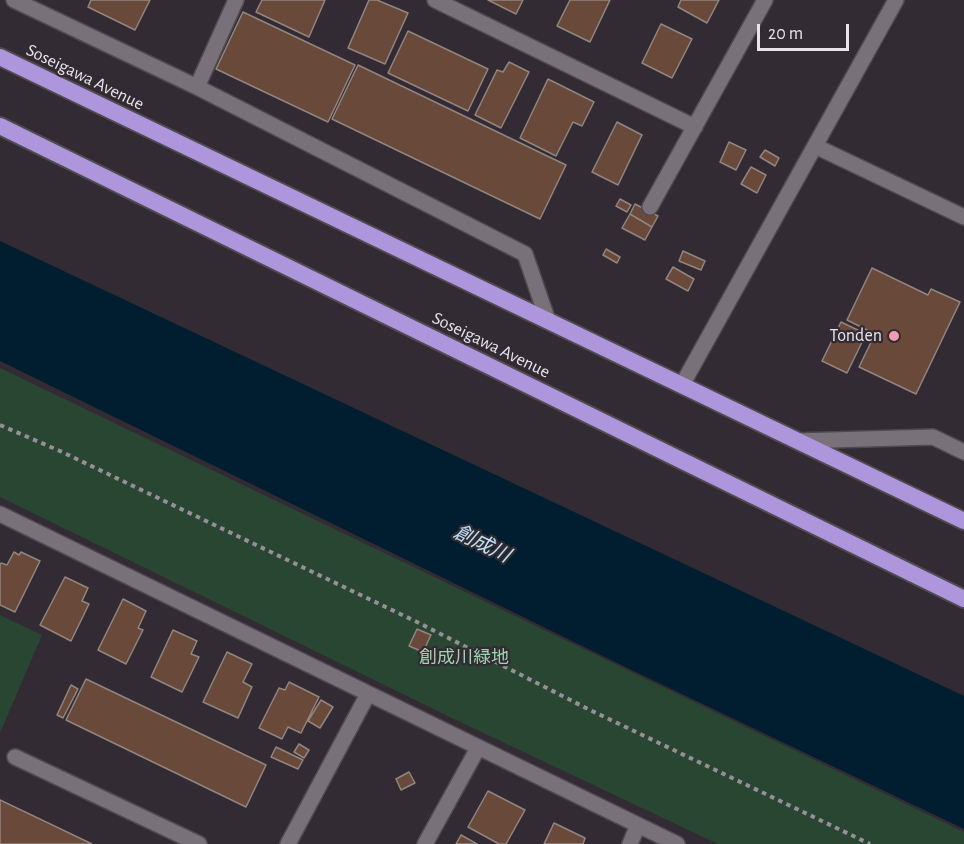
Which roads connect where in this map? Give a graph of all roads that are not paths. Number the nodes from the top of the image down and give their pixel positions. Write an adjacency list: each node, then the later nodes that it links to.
1 (14, 0): 7 (street)
2 (236, 0): 7 (street)
3 (435, 0): 9 (street)
4 (765, 0): 9 (street)
5 (896, 0): 10 (street)
6 (0, 57): 13 (highway, Soseigawa Avenue)
7 (197, 87): 13 (street)
8 (0, 126): 19 (highway, Soseigawa Avenue)
9 (695, 127): 11 (street)
10 (815, 146): 12 (street); 14 (street)
11 (650, 207)
12 (964, 217)
13 (548, 321): 14 (highway, Soseigawa Avenue)
14 (682, 386): 15 (highway, Soseigawa Avenue)
15 (797, 441): 16 (street); 18 (highway, Soseigawa Avenue)
16 (964, 452)
17 (0, 514): 20 (street)
18 (964, 521)
19 (964, 599)
20 (369, 694): 21 (street); 25 (street)
21 (478, 748): 23 (street); 26 (street)
22 (15, 758): 24 (street)
23 (638, 825): 27 (street); 28 (street)
24 (199, 844)
25 (288, 844)
26 (425, 844)
27 (630, 844)
28 (676, 844)

